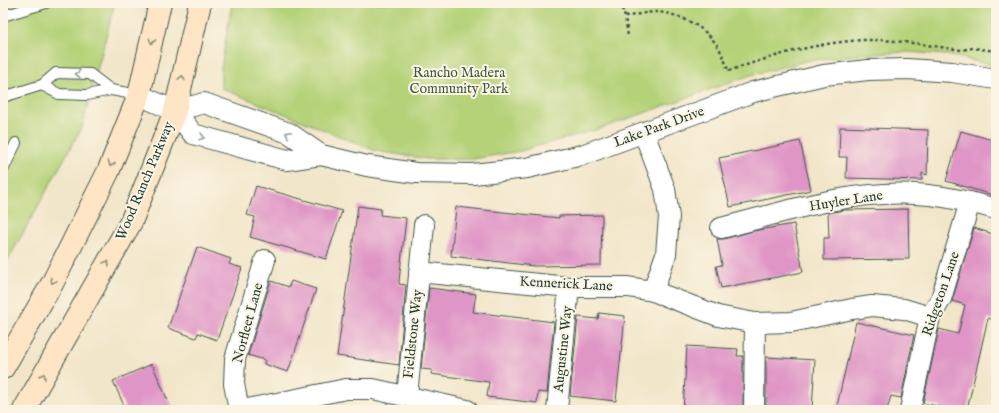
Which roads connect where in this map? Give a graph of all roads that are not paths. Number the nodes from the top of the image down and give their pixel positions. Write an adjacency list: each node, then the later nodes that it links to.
1 (46, 3): 4 (lane)
2 (160, 3): 8 (main road, one-way to 8)
3 (200, 3): 10 (main road, Wood Ranch Parkway, one-way to 3)
4 (3, 16)
5 (996, 79): 11 (street, Lake Park Drive)
6 (42, 85): 7 (lane); 7 (lane, one-way to 6); 9 (lane)
7 (112, 90): 8 (lane)
8 (139, 95): 10 (street, Lake Park Drive); 25 (main road, one-way to 25)
9 (3, 97)
10 (175, 111): 13 (street, Lake Park Drive, one-way to 10); 13 (street, Lake Park Drive, one-way to 13); 27 (main road, Wood Ranch Parkway, one-way to 10)
11 (644, 133): 13 (street, Lake Park Drive); 22 (street)
12 (16, 143): 14 (lane)
13 (321, 155)
14 (3, 170)
15 (970, 202): 16 (street, Huyler Lane); 18 (street, Huyler Lane); 23 (street, Ridgeton Lane)
16 (996, 209)
17 (424, 225): 20 (street)
18 (721, 228)
19 (266, 260): 28 (street, Norfleet Lane)
20 (419, 272): 21 (street, Kennerick Lane); 26 (street, Fieldstone Way)
21 (569, 287): 22 (street, Kennerick Lane); 31 (street, Augustine Way)
22 (653, 291): 24 (street, Kennerick Lane)
23 (930, 316): 24 (street, Kennerick Lane); 33 (street, Ridgeton Lane)
24 (755, 323): 32 (street)
25 (3, 368)
26 (407, 396): 29 (street); 30 (street)
27 (24, 410)
28 (238, 410)
29 (243, 410)
30 (467, 410)
31 (556, 410)
32 (754, 410)
33 (910, 410)

